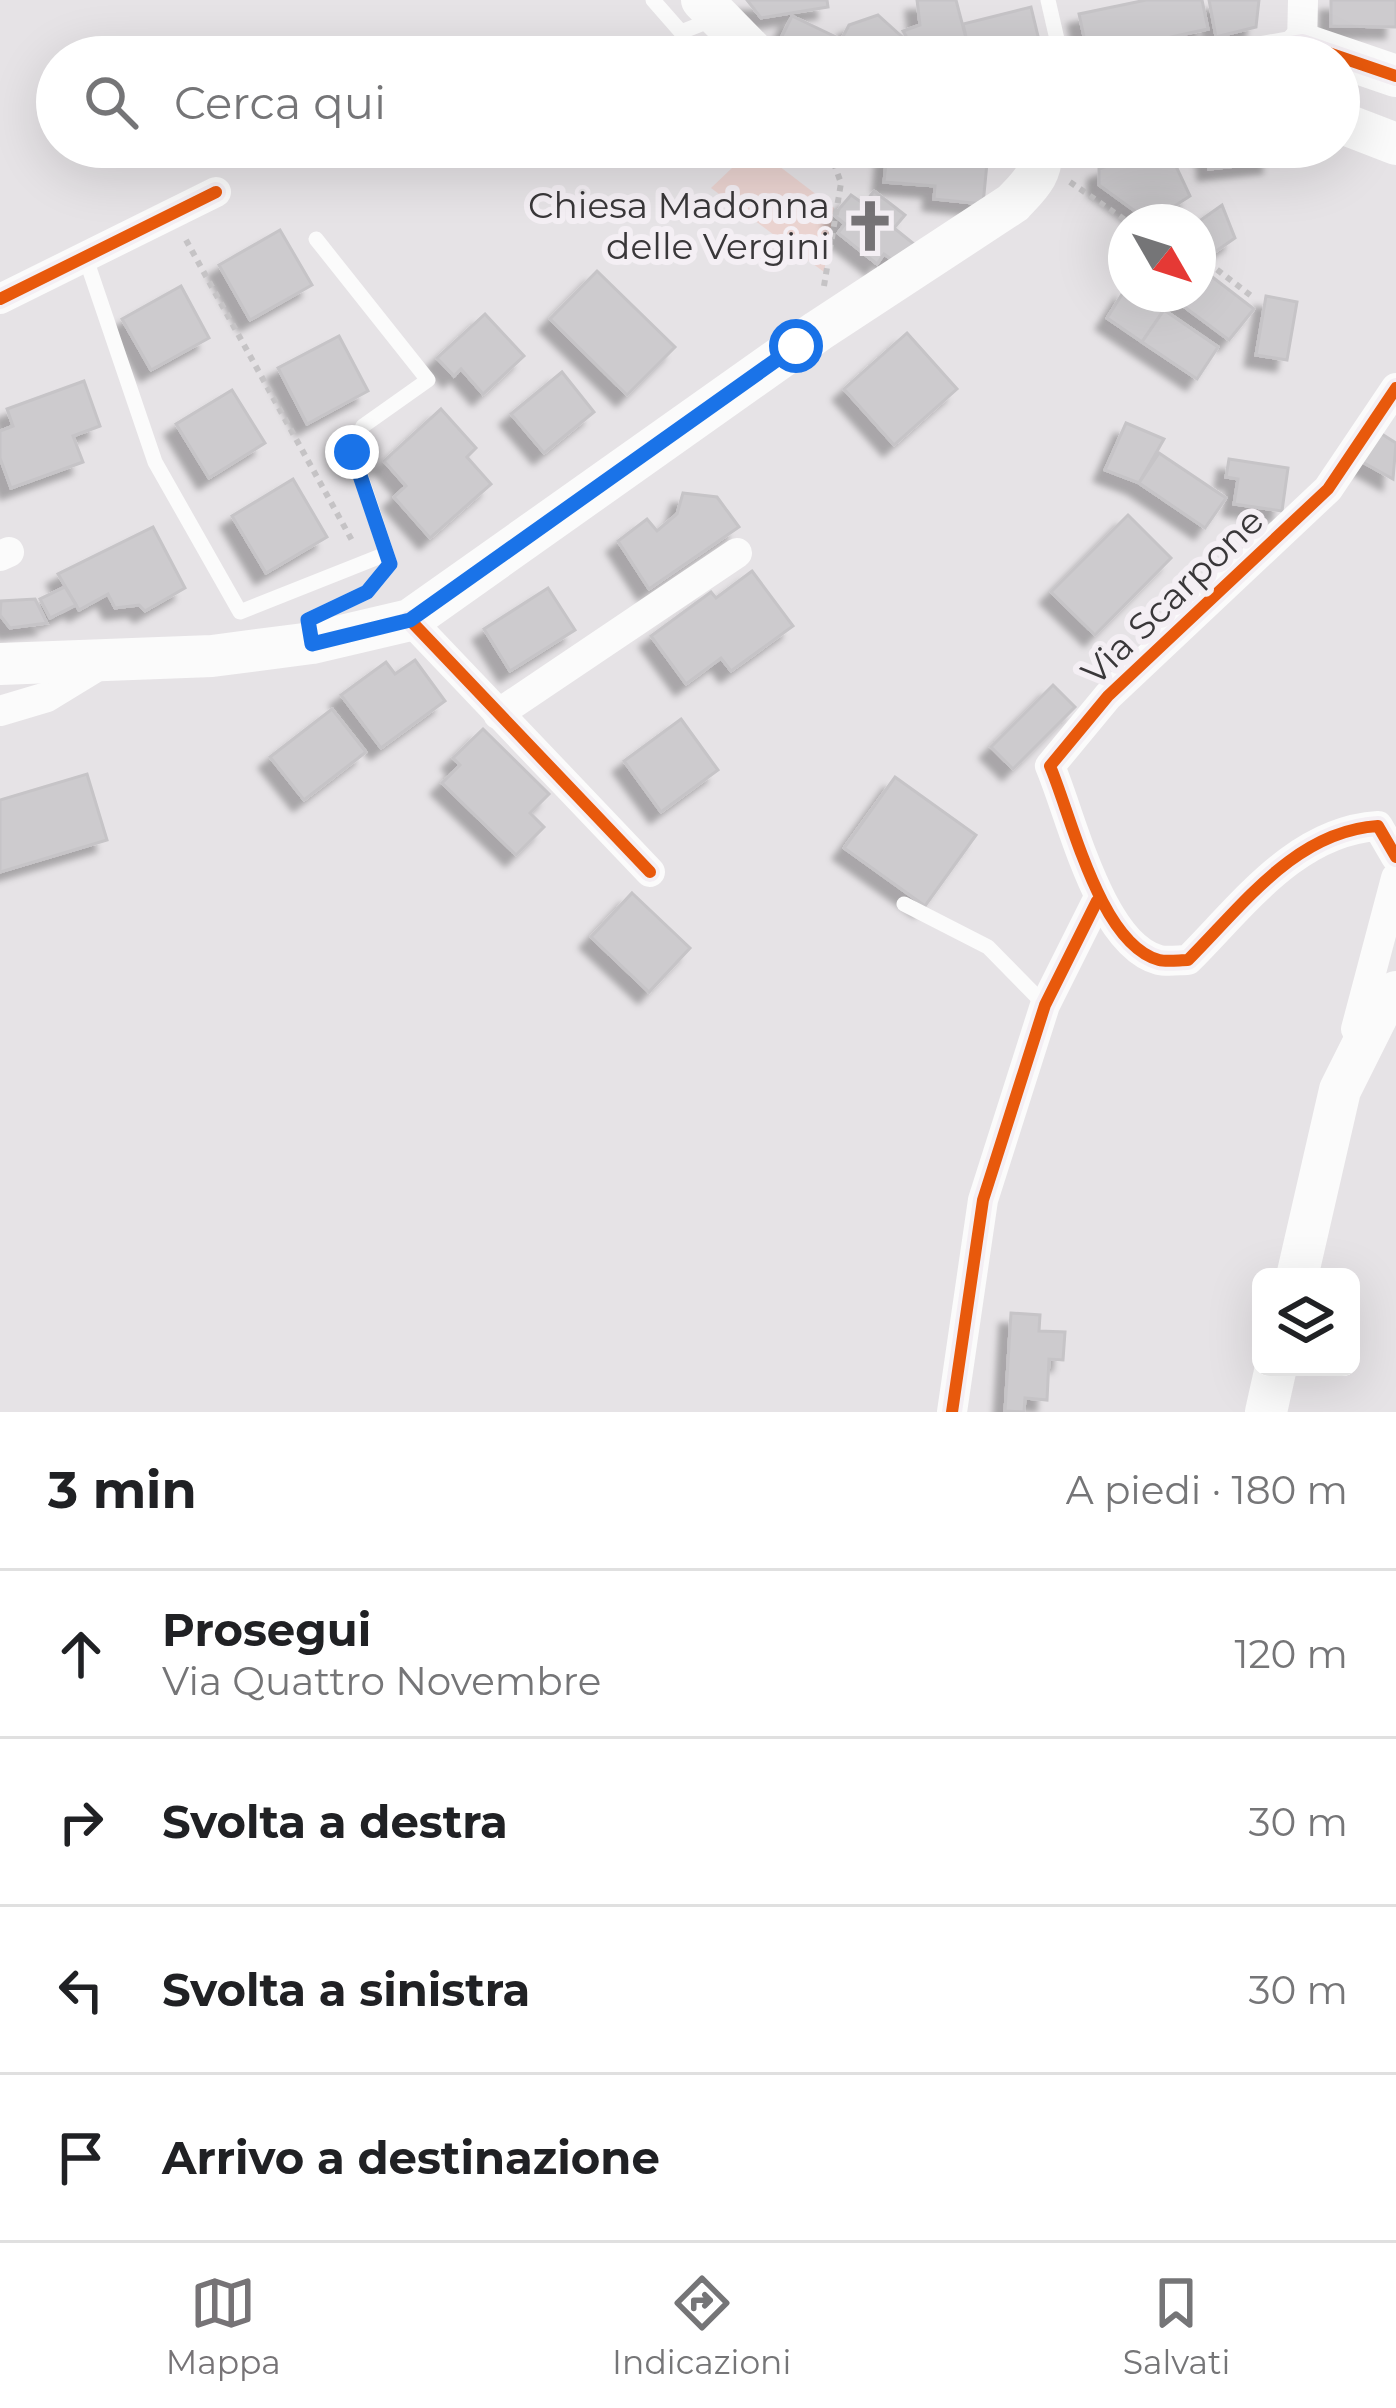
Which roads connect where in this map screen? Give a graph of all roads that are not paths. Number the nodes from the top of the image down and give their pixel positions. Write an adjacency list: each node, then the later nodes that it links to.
1 (653, 0): 4 (lane)
2 (1048, 0): 6 (lane)
3 (1304, 0): 7 (street)
4 (710, 9): 5 (main road)
5 (737, 36)
6 (1056, 36)
7 (1302, 36)
8 (1360, 64): 9 (main road)
9 (1396, 76)
10 (1360, 132): 11 (main road)
11 (1390, 146)
12 (1033, 168): 20 (main road)
13 (216, 192): 15 (street)
14 (316, 239): 19 (lane)
15 (86, 259): 16 (street); 19 (lane)
16 (0, 299)
17 (1395, 392): 29 (street, Via Scarpone)
18 (737, 553): 25 (street)
19 (386, 554): 21 (lane)
20 (410, 620): 21 (main road); 25 (street)
21 (312, 644): 22 (main road)
22 (111, 658): 23 (main road); 24 (street)
23 (0, 664)
24 (0, 711)
25 (498, 714): 27 (street)
26 (1396, 856): 29 (street, Via Scarpone)
27 (650, 872)
28 (1396, 878): 33 (street)
29 (1097, 901): 32 (street)
30 (904, 904): 32 (lane)
31 (1396, 992): 33 (main road)
32 (1045, 1005): 36 (street)
33 (1340, 1090): 34 (main road)
34 (1299, 1268)
35 (1274, 1376): 37 (main road)
36 (952, 1412)
37 (1266, 1412)

